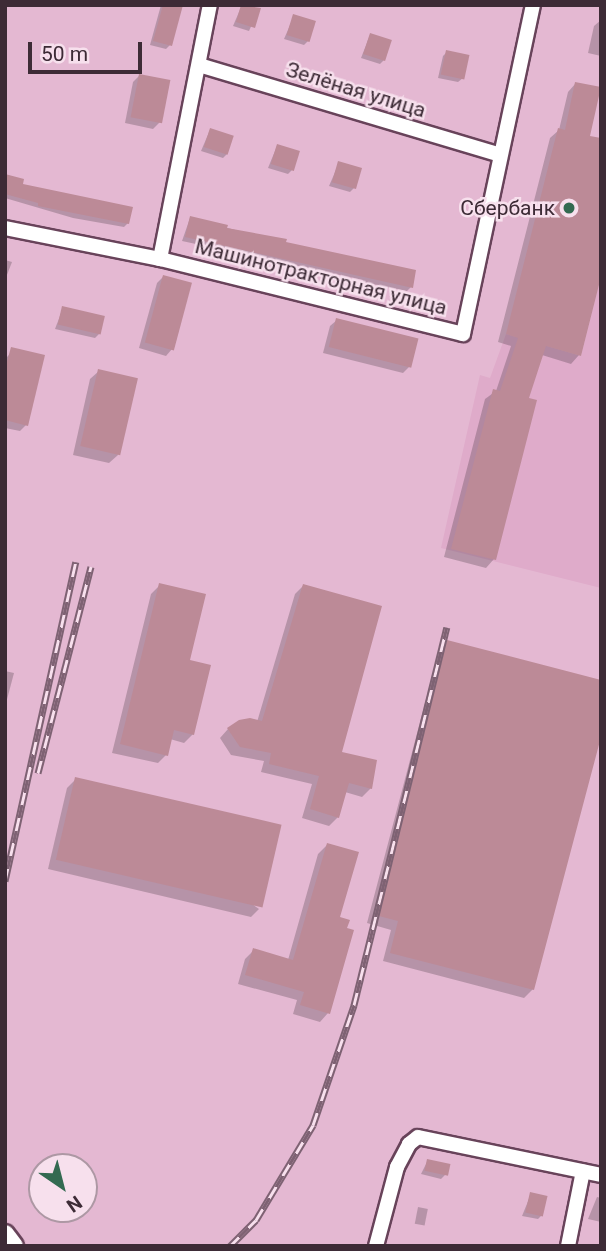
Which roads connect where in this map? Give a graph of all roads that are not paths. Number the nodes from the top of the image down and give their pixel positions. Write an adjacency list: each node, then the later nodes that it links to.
1 (211, 5): 3 (street)
2 (533, 5): 4 (street, Машинотракторная улица)
3 (199, 65): 4 (street, Зелёная улица); 6 (street)
4 (500, 155): 6 (street, Машинотракторная улица)
5 (5, 228): 6 (street, Машинотракторная улица)
6 (160, 259)
7 (583, 1171): 8 (street); 11 (street); 12 (street)
8 (601, 1175)
9 (5, 1234): 10 (street)
10 (14, 1246)
11 (376, 1246)
12 (568, 1246)

